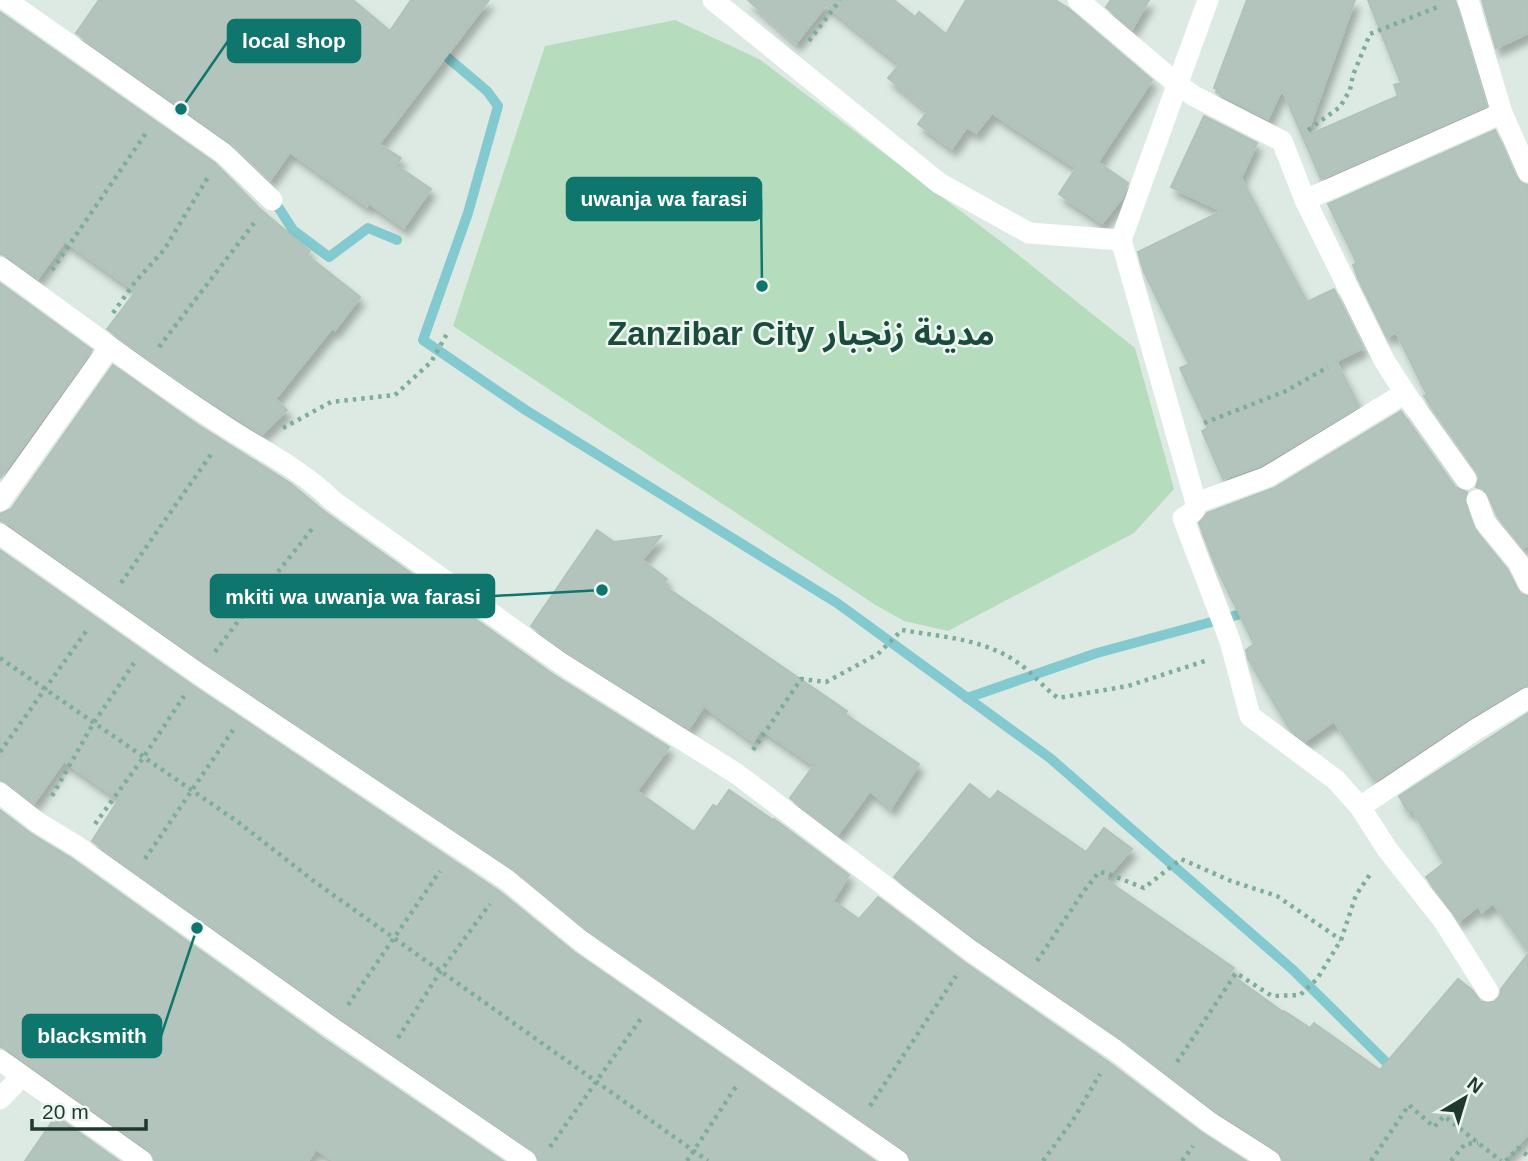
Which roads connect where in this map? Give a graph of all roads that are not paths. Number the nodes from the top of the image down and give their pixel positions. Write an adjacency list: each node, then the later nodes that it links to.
1 (6, 0): 9 (street)
2 (713, 0): 11 (street)
3 (1077, 0): 6 (street)
4 (1209, 0): 6 (street)
5 (1468, 0): 7 (street)
6 (1177, 84): 10 (street); 11 (street)
7 (1502, 113): 8 (street); 10 (street)
8 (1528, 172)
9 (272, 200)
10 (1305, 200): 14 (street)
11 (1121, 240): 18 (street)
12 (0, 267): 13 (street)
13 (102, 343): 17 (street); 32 (street)
14 (1405, 393): 15 (street); 18 (street)
15 (1465, 479)
16 (1477, 500): 20 (street)
17 (0, 501)
18 (1196, 503): 24 (street)
19 (0, 534): 31 (street)
20 (1523, 558): 21 (street)
21 (1528, 583)
22 (1528, 698): 24 (street)
23 (0, 793): 30 (street)
24 (1360, 807): 25 (street)
25 (1488, 991)
26 (0, 1060): 27 (street)
27 (22, 1076): 28 (street); 29 (street)
28 (0, 1098)
29 (142, 1161)
30 (526, 1161)
31 (898, 1161)
32 (1270, 1161)

